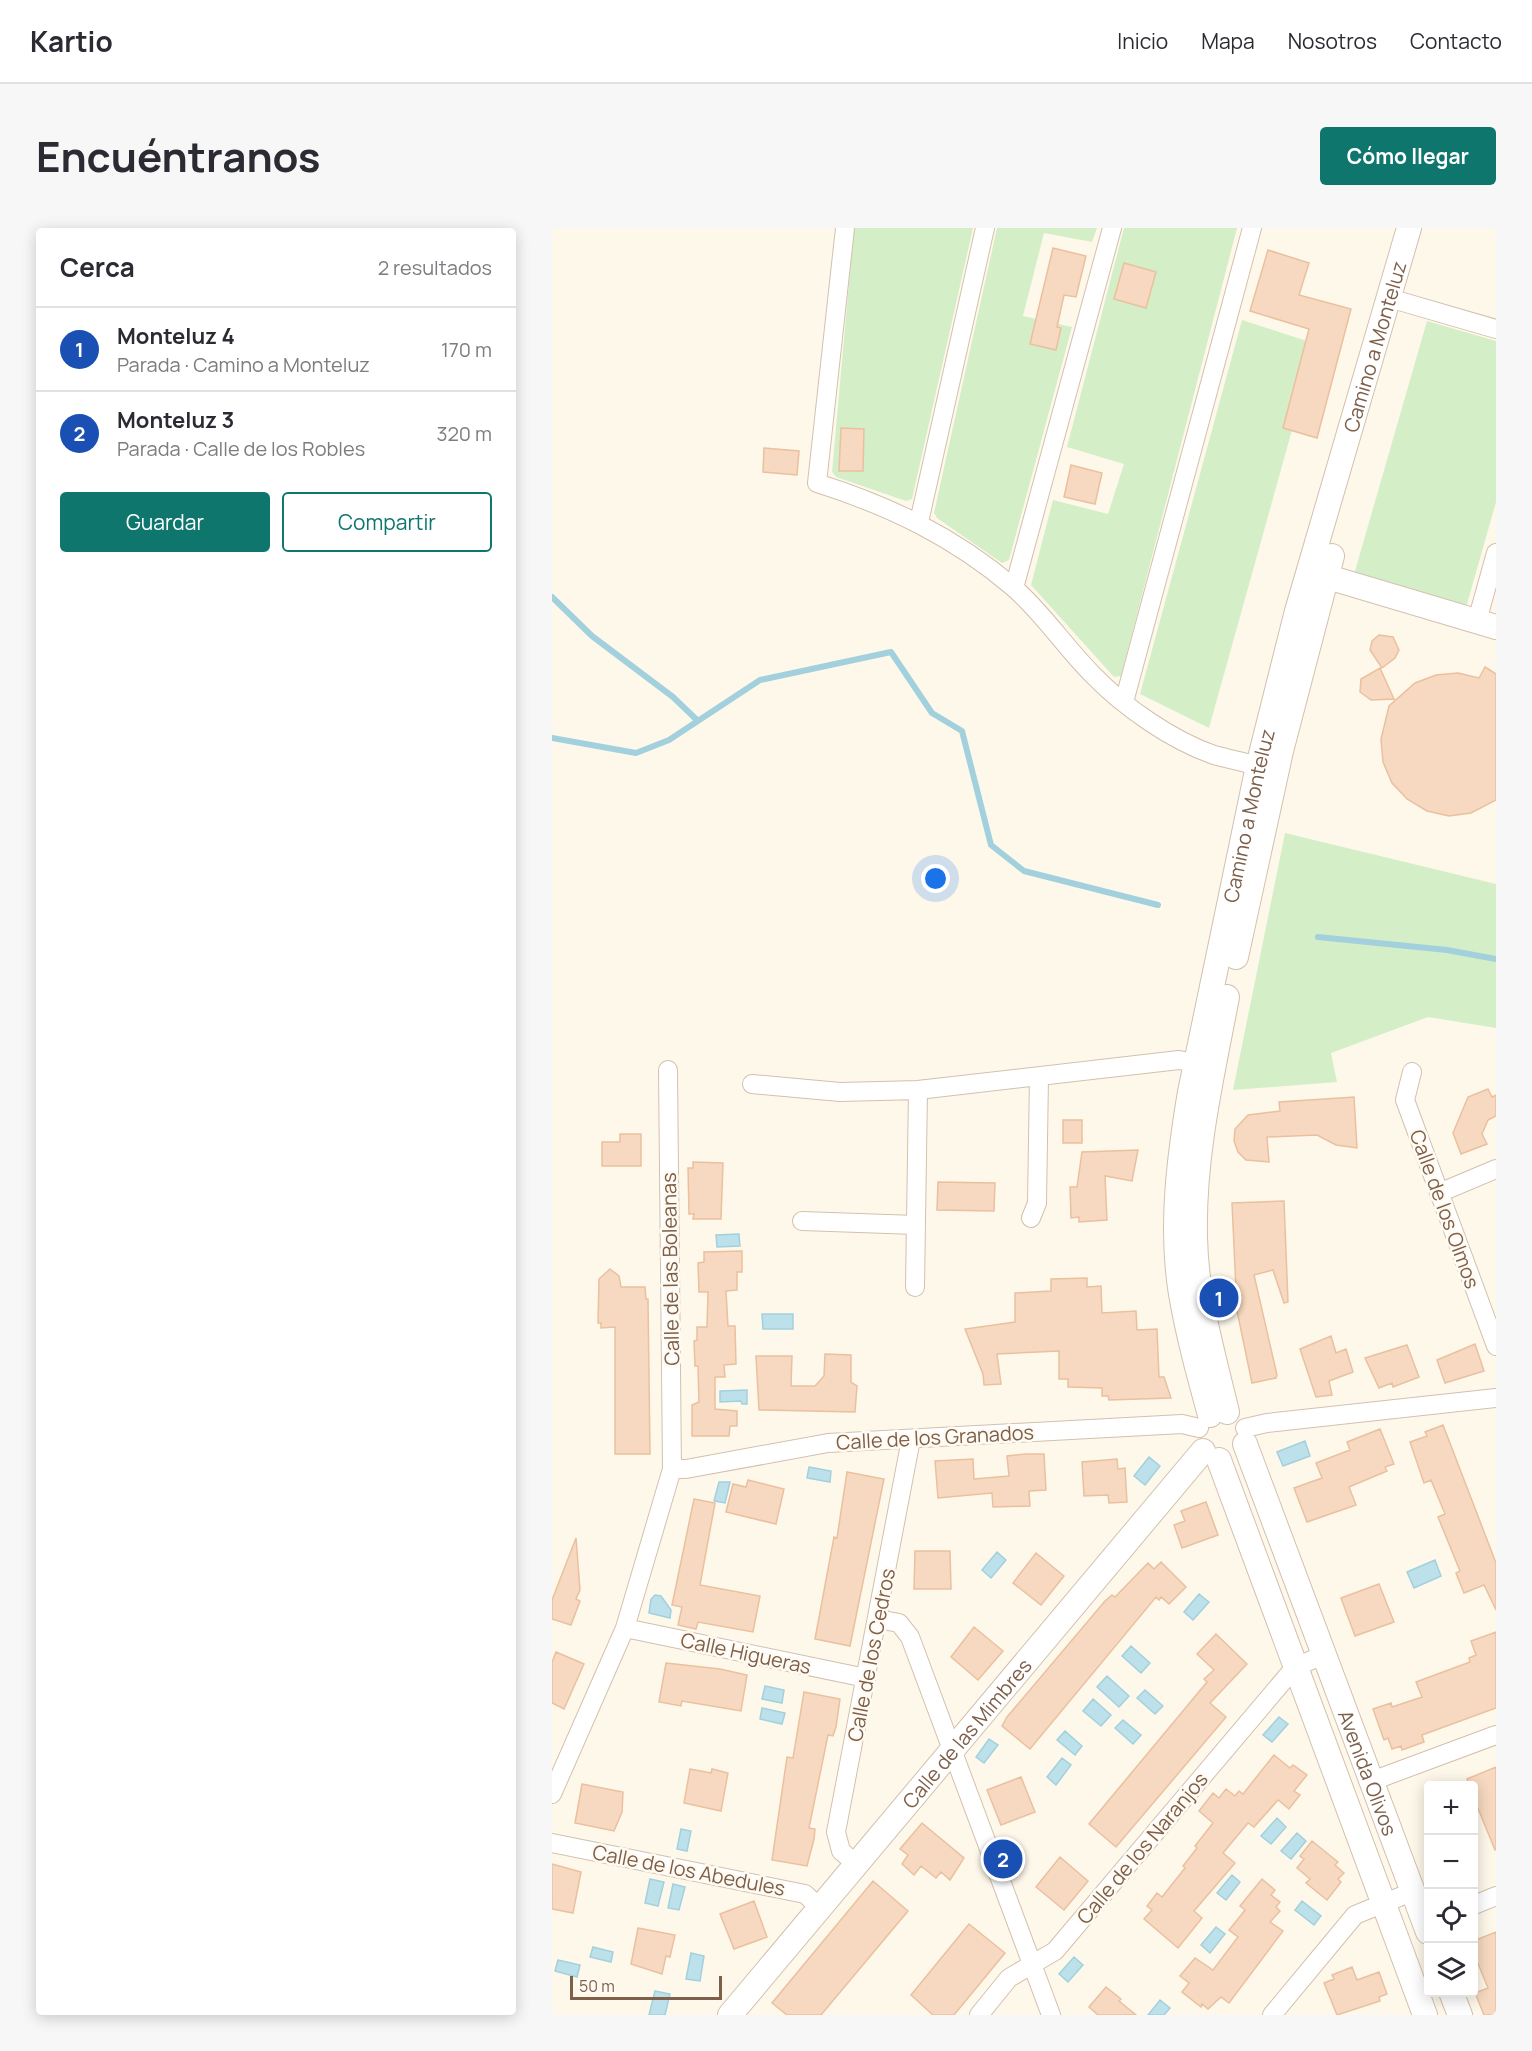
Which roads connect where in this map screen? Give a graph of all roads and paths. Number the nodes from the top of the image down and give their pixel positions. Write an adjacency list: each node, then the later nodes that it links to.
1 (845, 228): 9 (street)
2 (985, 228): 9 (street)
3 (1112, 228): 12 (street)
4 (1252, 228): 14 (street)
5 (1409, 228): 7 (street, Camino a Monteluz)
6 (1425, 228): 7 (street, Camino a Monteluz)
7 (1397, 301): 8 (street); 11 (street, Camino a Monteluz)
8 (1496, 329)
9 (919, 522): 12 (street)
10 (1496, 553): 13 (street)
11 (1318, 575): 13 (street); 15 (street, Camino a Monteluz); 16 (street, Camino a Monteluz)
12 (1014, 588): 14 (street)
13 (1486, 624)
14 (1124, 702): 15 (street)
15 (1258, 766): 16 (street, Camino a Monteluz)
16 (1205, 1064): 19 (street); 30 (street, Camino a Monteluz)
17 (668, 1070): 33 (street, Calle de las Boleanas)
18 (1412, 1072): 23 (street, Calle de los Olmos)
19 (1039, 1077): 21 (street); 24 (street)
20 (752, 1084): 21 (street)
21 (918, 1090): 26 (street)
22 (1496, 1169): 23 (street)
23 (1439, 1193): 28 (street, Calle de los Olmos)
24 (1031, 1218)
25 (802, 1221): 26 (street)
26 (916, 1225): 27 (street)
27 (915, 1287)
28 (1496, 1346)
29 (1496, 1398): 31 (street)
30 (1212, 1433): 31 (street); 31 (street); 32 (street, Calle de los Granados); 37 (street, Avenida Olivos); 40 (street, Calle de las Mimbres)
31 (1245, 1436): 36 (street, Avenida Olivos)
32 (911, 1439): 33 (street, Calle de los Granados); 34 (street, Calle de los Cedros)
33 (672, 1469): 35 (street, Calle de las Boleanas)
34 (879, 1619): 38 (street, Calle de los Cedros); 40 (street)
35 (625, 1628): 38 (street, Calle Higueras); 42 (street, Calle de las Boleanas)
36 (1326, 1654): 37 (street); 41 (street, Avenida Olivos)
37 (1294, 1667): 47 (street, Avenida Olivos); 51 (street, Calle de los Naranjos)
38 (866, 1678): 44 (street, Calle de los Cedros)
39 (1496, 1735): 41 (street)
40 (951, 1751): 44 (street, Calle de las Mimbres); 51 (street)
41 (1372, 1781): 45 (street, Avenida Olivos)
42 (552, 1794)
43 (552, 1843): 49 (street, Calle de los Abedules)
44 (856, 1864): 49 (street, Calle de las Mimbres)
45 (1414, 1891): 47 (street); 50 (street, Avenida Olivos)
46 (1496, 1896): 48 (street)
47 (1383, 1901): 56 (street); 57 (street, Avenida Olivos)
48 (1478, 1903)
49 (820, 1908): 53 (street, Calle de las Mimbres)
50 (1424, 1918)
51 (1033, 1965): 54 (street, Calle de los Naranjos); 55 (street)
52 (1453, 1997): 58 (street)
53 (730, 2015)
54 (979, 2015)
55 (1051, 2015)
56 (1272, 2015)
57 (1425, 2015)
58 (1460, 2015)

